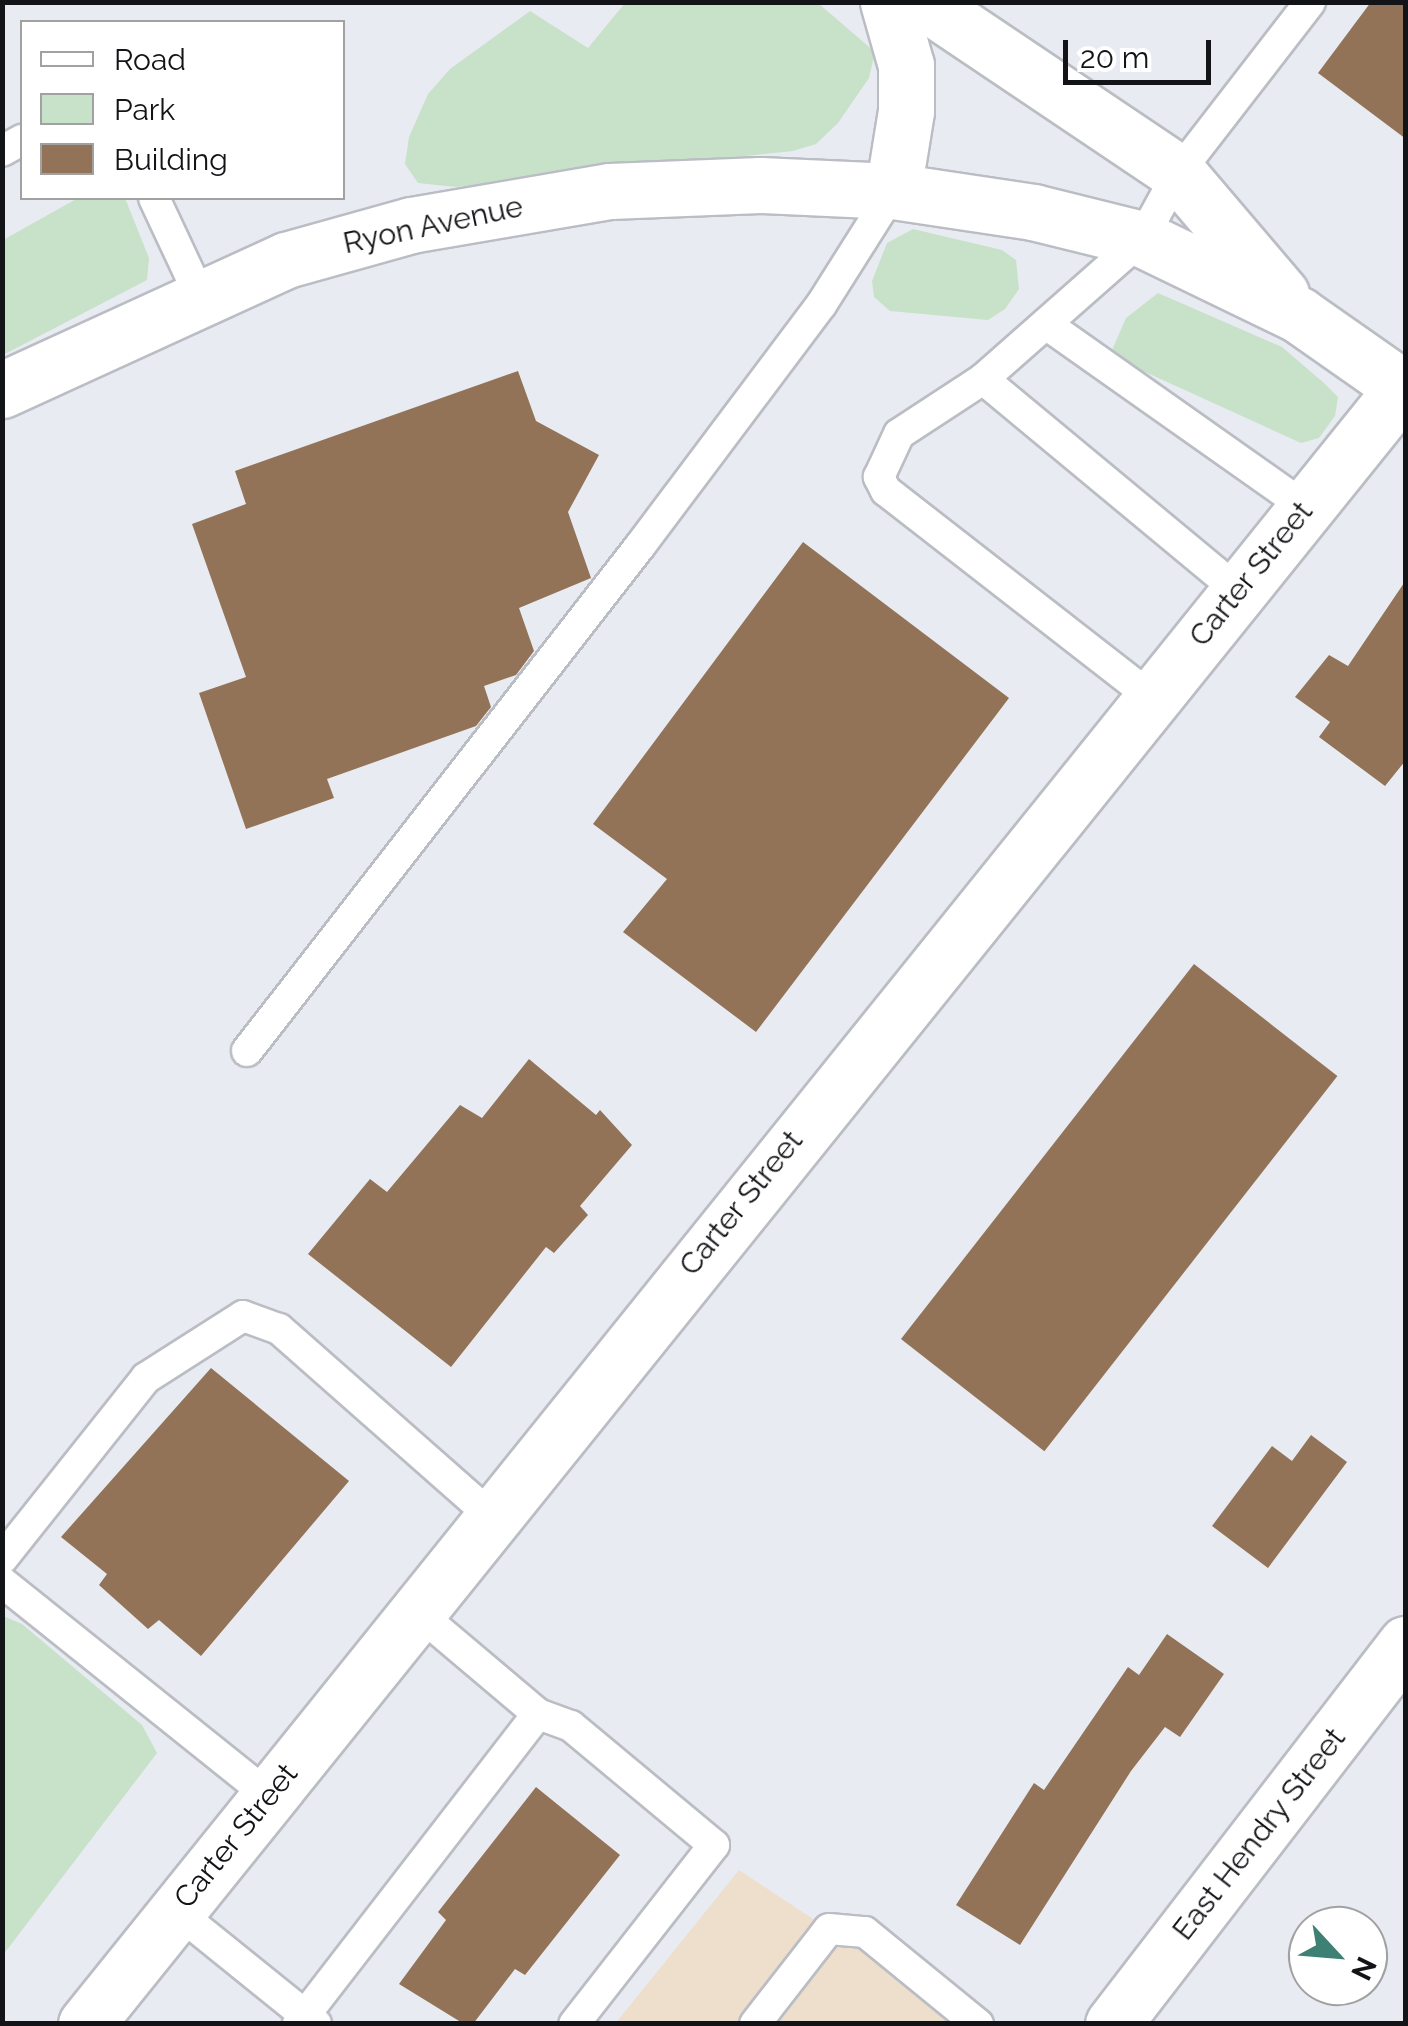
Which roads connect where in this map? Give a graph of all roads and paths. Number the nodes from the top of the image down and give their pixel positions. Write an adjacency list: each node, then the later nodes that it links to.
1 (888, 2): 5 (street)
2 (924, 2): 4 (street)
3 (1310, 2): 4 (lane)
4 (1178, 173): 7 (lane); 9 (street)
5 (893, 191): 7 (street, Ryon Avenue); 8 (street, Ryon Avenue); 17 (lane)
6 (155, 200): 8 (lane)
7 (1142, 240): 9 (street, Ryon Avenue); 10 (lane)
8 (200, 296): 13 (street, Ryon Avenue)
9 (1299, 315): 12 (street)
10 (1046, 324): 11 (lane); 14 (lane)
11 (984, 379): 15 (lane); 16 (lane)
12 (1404, 389): 14 (street, Carter Street)
13 (2, 390)
14 (1306, 507): 15 (street, Carter Street)
15 (1238, 591): 16 (street, Carter Street)
16 (1152, 697): 18 (street, Carter Street)
17 (247, 1051)
18 (491, 1516): 19 (lane); 21 (street, Carter Street)
19 (2, 1559)
20 (2, 1582): 24 (lane)
21 (416, 1611): 23 (lane); 24 (street, Carter Street)
22 (1406, 1644): 31 (street, East Hendry Street)
23 (538, 1714): 26 (lane); 28 (lane)
24 (268, 1795): 25 (street, Carter Street)
25 (176, 1911): 26 (lane); 27 (street, Carter Street)
26 (306, 2021)
27 (86, 2024)
28 (574, 2024)
29 (756, 2024): 30 (lane)
30 (978, 2024)
31 (1113, 2024)

